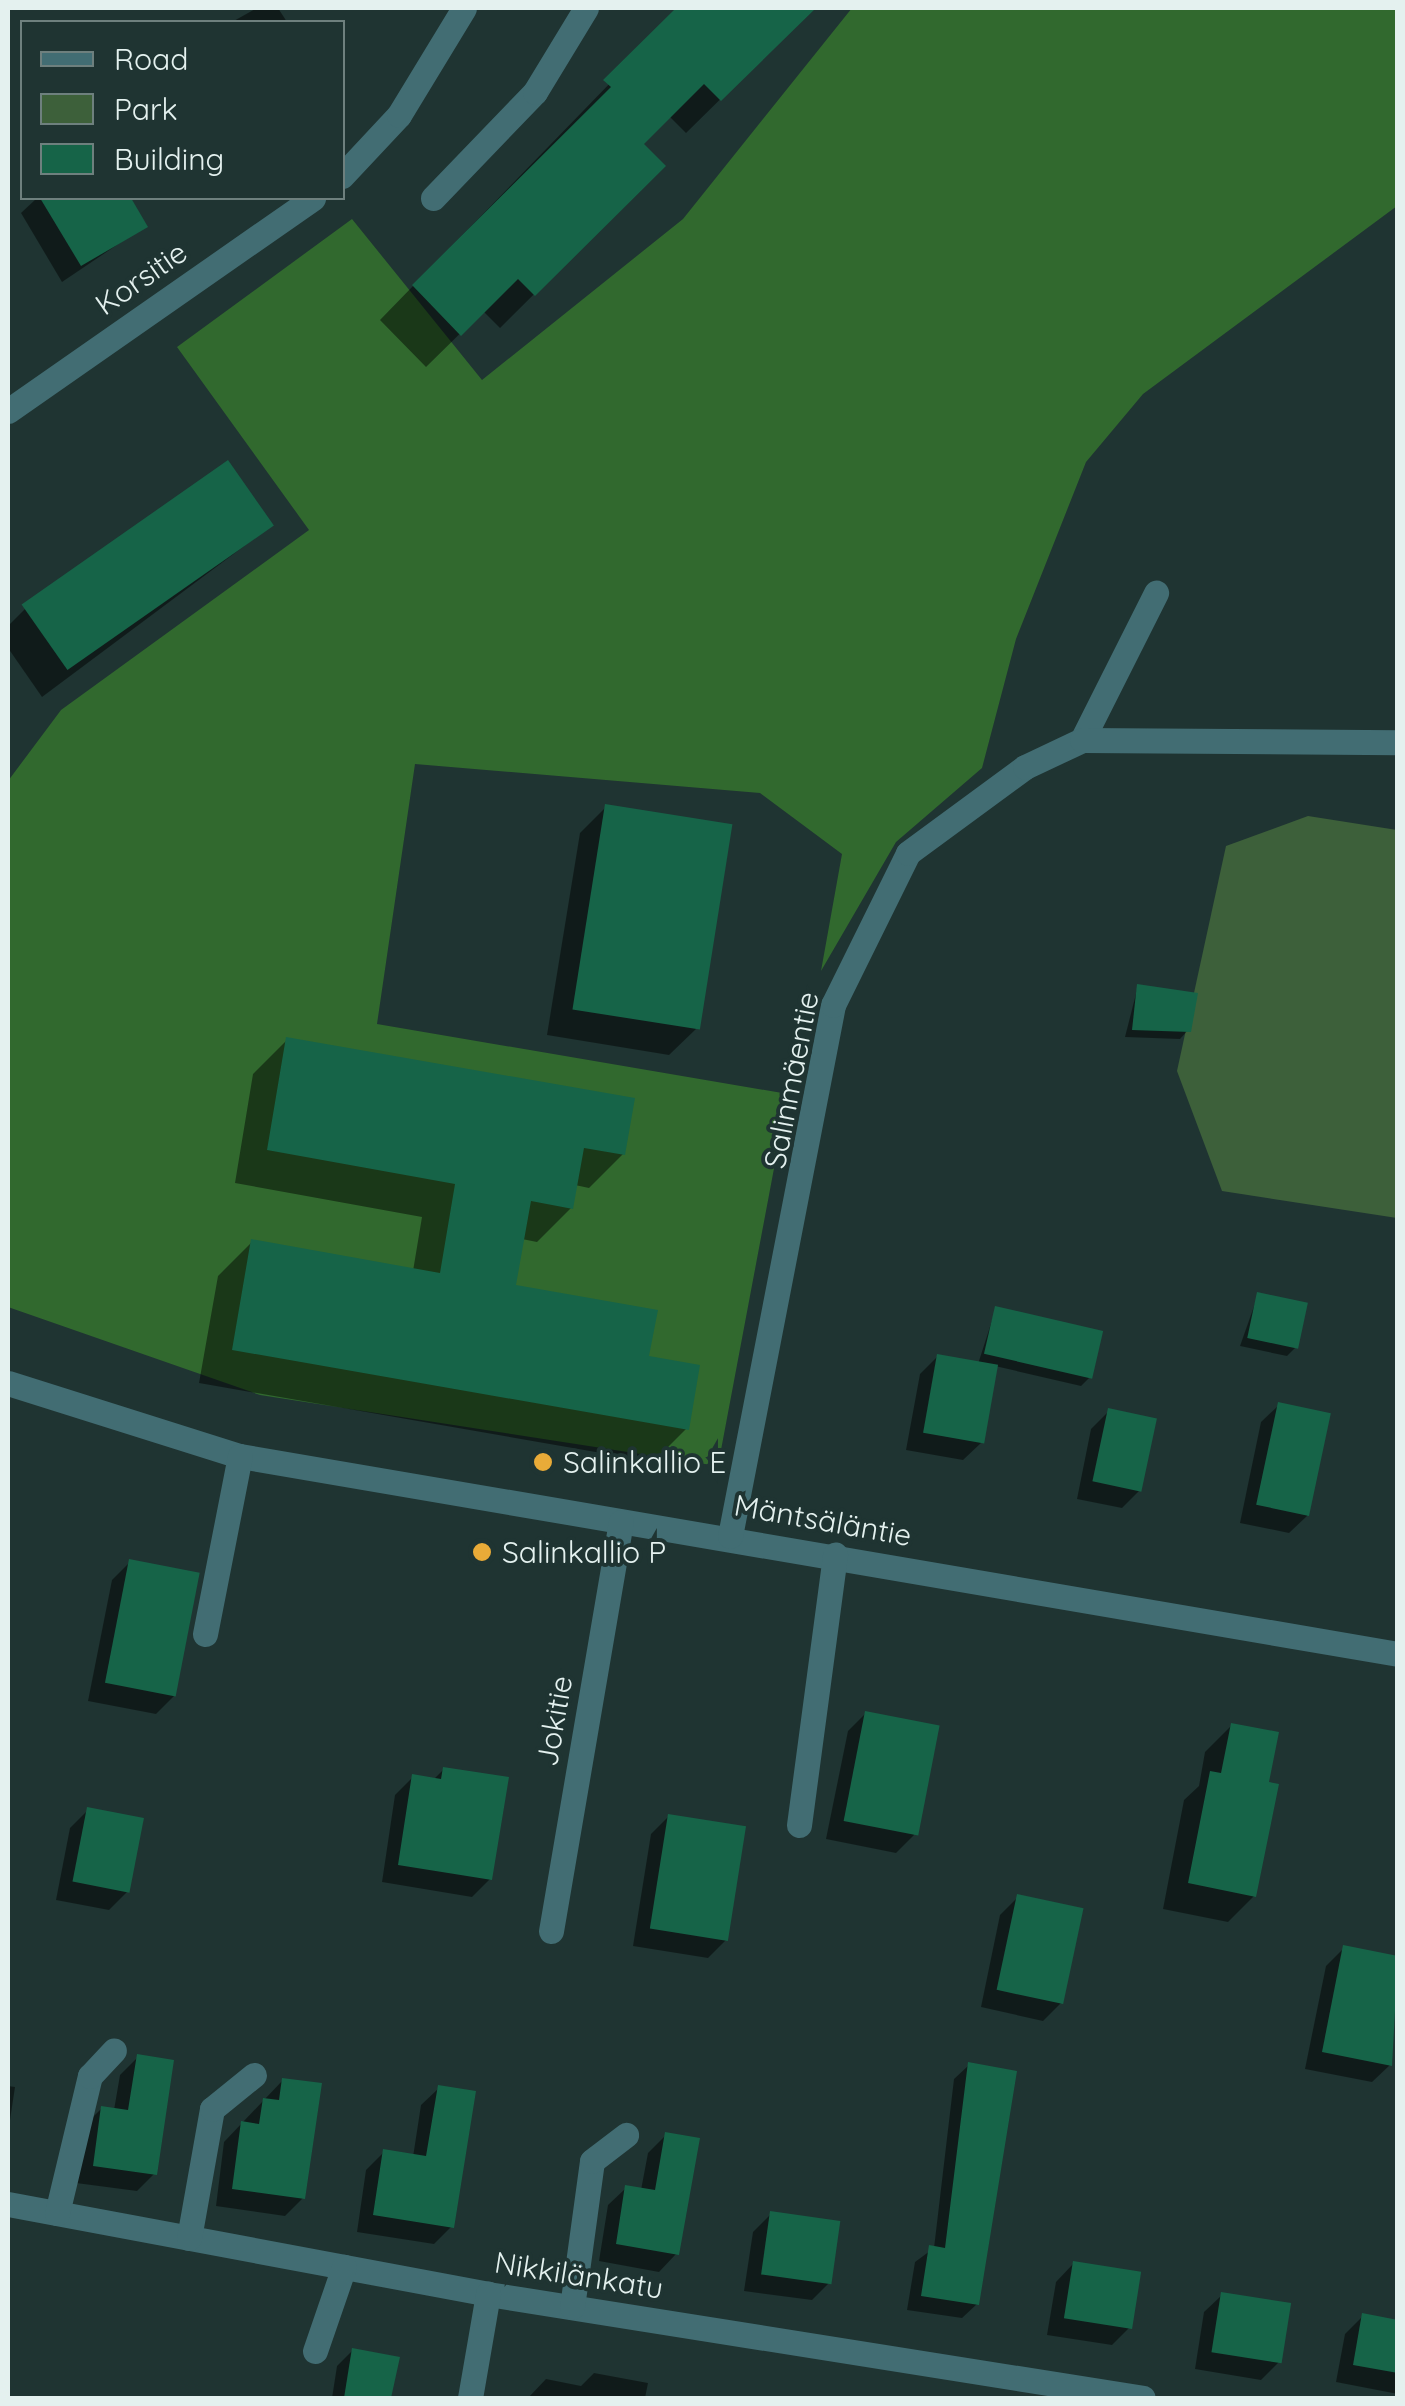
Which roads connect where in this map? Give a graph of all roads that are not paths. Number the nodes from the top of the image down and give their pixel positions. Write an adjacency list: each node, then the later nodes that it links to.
1 (464, 8): 3 (street)
2 (580, 9): 4 (street)
3 (345, 173)
4 (433, 198)
5 (310, 200): 6 (street, Korsitie)
6 (8, 411)
7 (1156, 593): 8 (street)
8 (1082, 740): 9 (street); 13 (street, Salinmäentie)
9 (1398, 742)
10 (8, 1383): 11 (street, Mäntsäläntie)
11 (240, 1456): 12 (street, Mäntsäläntie); 15 (street)
12 (620, 1522): 13 (street, Mäntsäläntie); 18 (street, Jokitie)
13 (730, 1536): 14 (street, Mäntsäläntie)
14 (835, 1554): 16 (street, Mäntsäläntie); 17 (street)
15 (206, 1634)
16 (1398, 1654)
17 (799, 1824)
18 (551, 1931)
19 (114, 2050): 23 (street)
20 (254, 2075): 24 (street)
21 (626, 2135): 27 (street)
22 (8, 2204): 23 (street, Nikkilänkatu)
23 (56, 2213): 24 (street, Nikkilänkatu)
24 (189, 2238): 25 (street, Nikkilänkatu)
25 (344, 2267): 26 (street, Nikkilänkatu); 28 (street)
26 (488, 2294): 27 (street, Nikkilänkatu); 30 (street)
27 (572, 2307): 29 (street, Nikkilänkatu)
28 (315, 2351)
29 (1064, 2392): 31 (street, Nikkilänkatu)
30 (470, 2398)
31 (1143, 2398)

